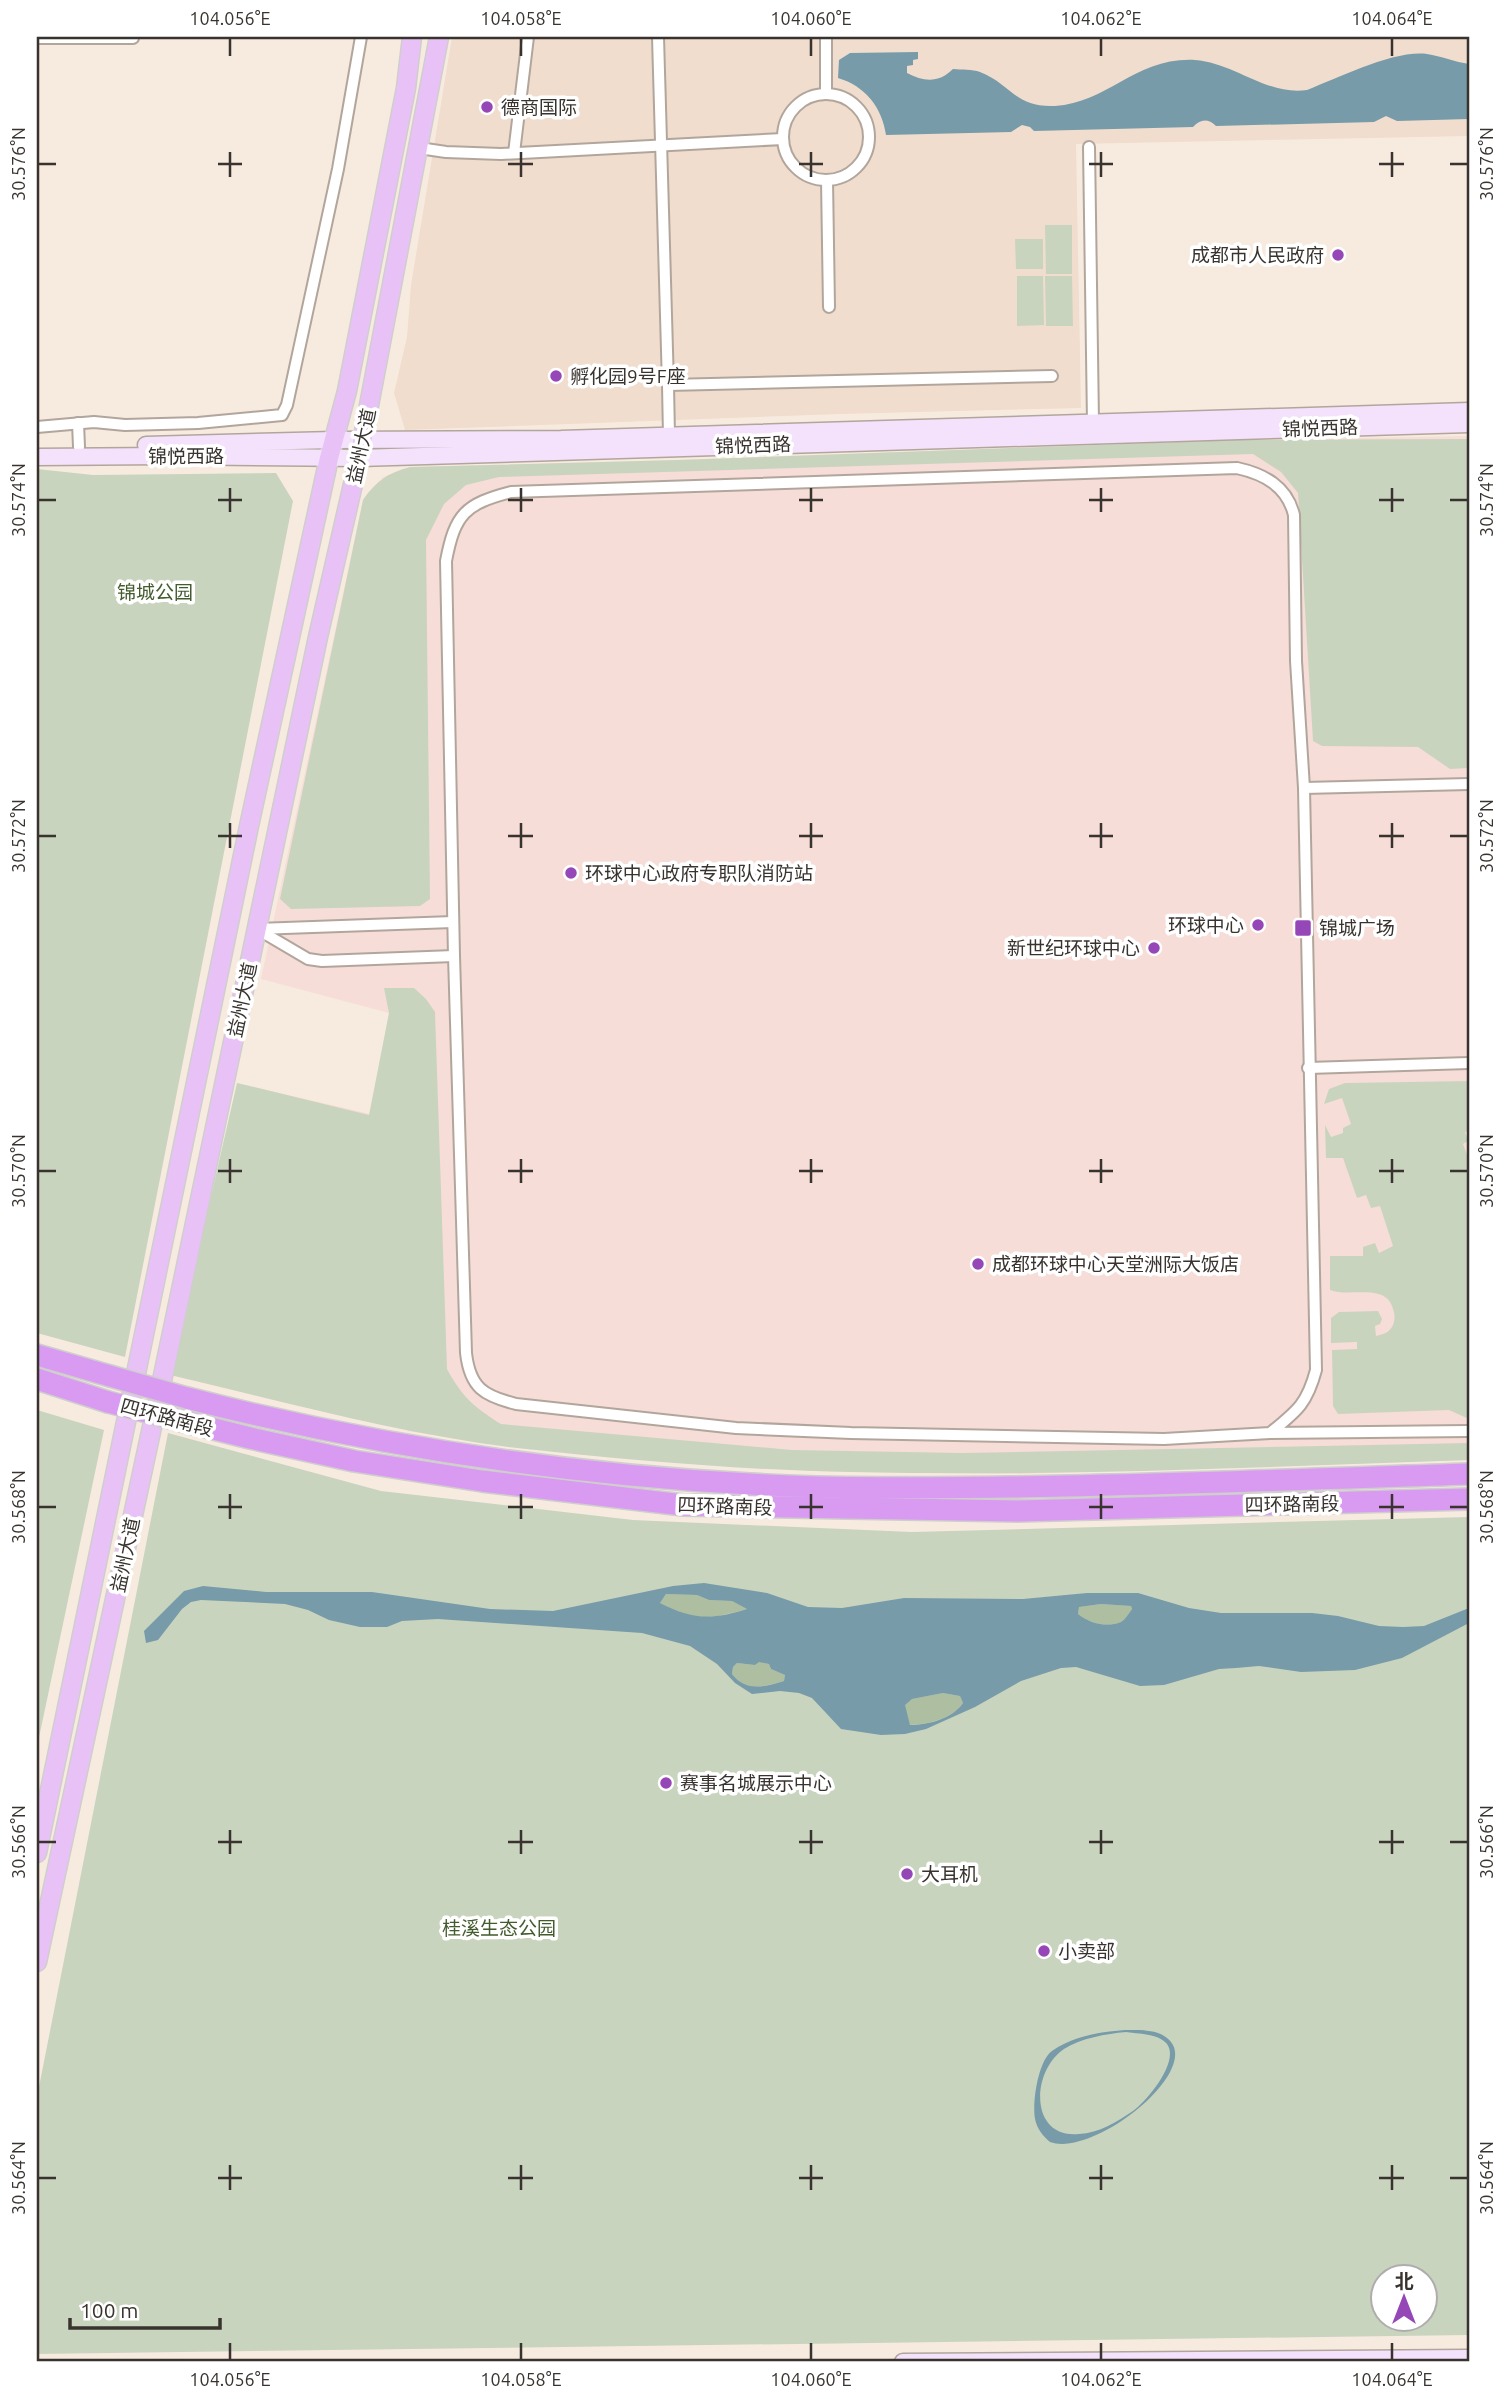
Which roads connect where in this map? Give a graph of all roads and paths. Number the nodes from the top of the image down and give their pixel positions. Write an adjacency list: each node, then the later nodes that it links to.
1 (361, 37): 21 (street)
2 (412, 37): 28 (main road, 益州大道)
3 (439, 37): 13 (main road, 益州大道)
4 (528, 37): 14 (street)
5 (657, 37): 11 (street)
6 (826, 37): 9 (street)
7 (37, 38): 8 (street)
8 (133, 38)
9 (826, 94): 10 (street); 15 (street)
10 (783, 139): 11 (street); 15 (street)
11 (661, 146): 14 (street); 18 (street)
12 (1089, 147): 20 (street)
13 (419, 148): 14 (street); 25 (main road, 益州大道)
14 (514, 153)
15 (827, 180): 16 (street)
16 (830, 307)
17 (1052, 376): 18 (street)
18 (668, 385): 24 (street)
19 (1469, 411): 20 (main road, 锦悦西路)
20 (1093, 422): 24 (main road, 锦悦西路)
21 (78, 423): 23 (street); 27 (street)
22 (1469, 424): 30 (main road, 锦悦西路)
23 (37, 427)
24 (669, 436): 25 (main road, 锦悦西路)
25 (362, 440): 28 (main road, 锦悦西路); 30 (main road, 益州大道)
26 (37, 447): 27 (main road, 锦悦西路)
27 (79, 447): 28 (main road, 锦悦西路)
28 (331, 449): 29 (main road, 锦悦西路); 30 (main road, 锦悦西路); 44 (main road, 益州大道)
29 (37, 457)
30 (359, 458): 34 (main road, 益州大道)
31 (1469, 784): 32 (street)
32 (1304, 788): 33 (street); 37 (street)
33 (453, 922): 34 (street); 35 (street)
34 (257, 929): 35 (street); 45 (main road, 益州大道)
35 (454, 956): 41 (street)
36 (1469, 1063): 37 (street)
37 (1308, 1068): 41 (street)
38 (37, 1355): 42 (highway, 四环路南段, bridge)
39 (37, 1379): 43 (highway, 四环路南段, bridge)
40 (1469, 1431): 41 (street)
41 (1270, 1433)
42 (1469, 1474)
43 (1469, 1499)
44 (37, 1853)
45 (37, 1962)
46 (1469, 2358): 47 (main road)
47 (903, 2362)

